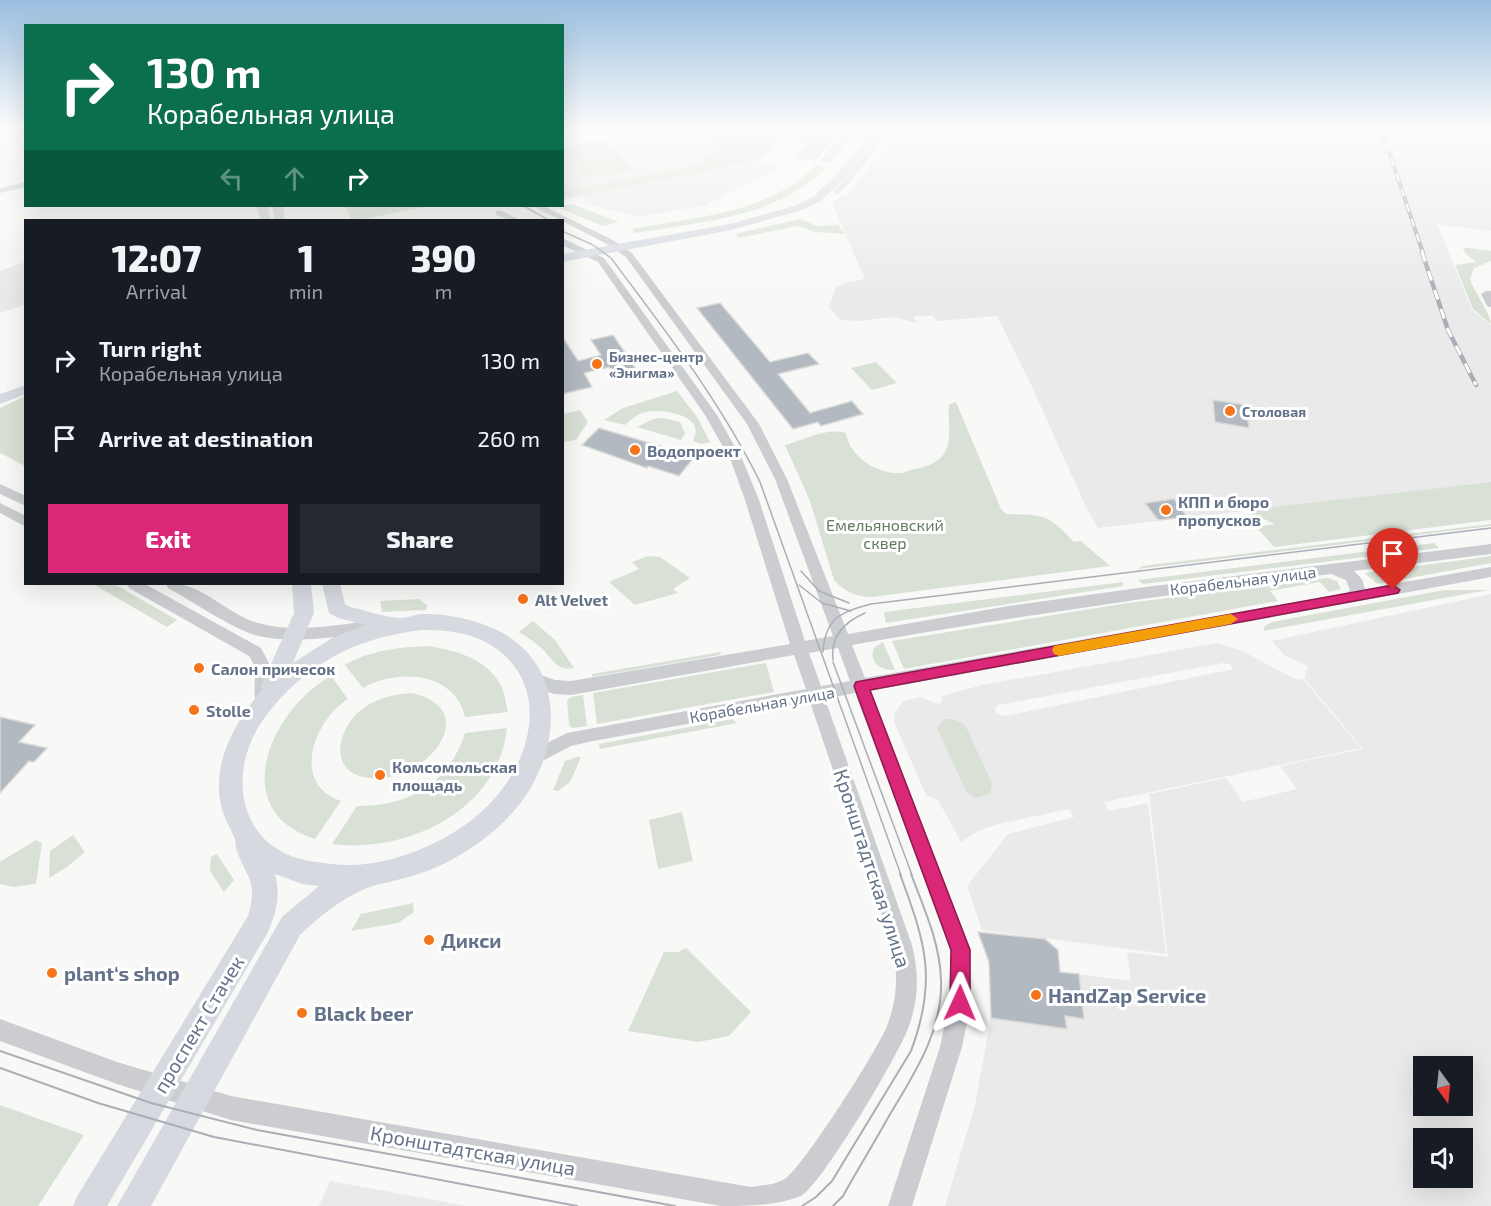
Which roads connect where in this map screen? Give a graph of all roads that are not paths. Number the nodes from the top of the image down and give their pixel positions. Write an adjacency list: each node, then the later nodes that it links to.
1 (20, 184): 4 (street)
2 (815, 184): 11 (main road)
3 (832, 184): 11 (main road)
4 (0, 189)
5 (539, 207): 8 (street)
6 (498, 213): 7 (street)
7 (513, 219)
8 (563, 219)
9 (564, 220): 11 (street)
10 (564, 242): 13 (street, Кронштадтская улица)
11 (615, 245): 13 (main road); 35 (street)
12 (564, 250): 13 (main road)
13 (584, 250): 14 (main road); 36 (street, Кронштадтская улица)
14 (564, 257)
15 (1491, 294): 16 (street)
16 (1491, 304)
17 (24, 383): 19 (main road)
18 (24, 390): 20 (main road)
19 (0, 393)
20 (0, 399)
21 (0, 488): 22 (street)
22 (24, 501)
23 (0, 507): 24 (street)
24 (24, 521)
25 (1491, 549): 26 (street, Корабельная улица)
26 (1327, 569): 32 (street); 35 (street, Корабельная улица)
27 (1491, 572): 32 (street, Корабельная улица)
28 (136, 585): 40 (street)
29 (175, 585): 34 (street)
30 (302, 585): 34 (main road)
31 (331, 585): 33 (main road)
32 (1351, 597): 38 (street, Корабельная улица)
33 (399, 625): 34 (street); 37 (main road); 40 (main road)
34 (297, 633): 40 (main road)
35 (843, 641): 36 (street, Корабельная улица); 38 (street)
36 (800, 649): 37 (street, Корабельная улица); 39 (street, Кронштадтская улица)
37 (535, 680): 41 (main road)
38 (861, 686): 39 (street, Корабельная улица); 49 (street)
39 (816, 694): 41 (street, Корабельная улица); 46 (street, Кронштадтская улица)
40 (263, 702): 42 (main road)
41 (533, 758): 43 (main road)
42 (244, 834): 43 (main road); 45 (main road, проспект Стачек)
43 (367, 877): 46 (main road, проспект Стачек)
44 (0, 1030): 45 (street, Кронштадтская улица)
45 (161, 1087): 46 (street, Кронштадтская улица); 47 (main road, проспект Стачек)
46 (194, 1098): 48 (main road, проспект Стачек)
47 (89, 1206)
48 (133, 1206)
49 (900, 1206)

